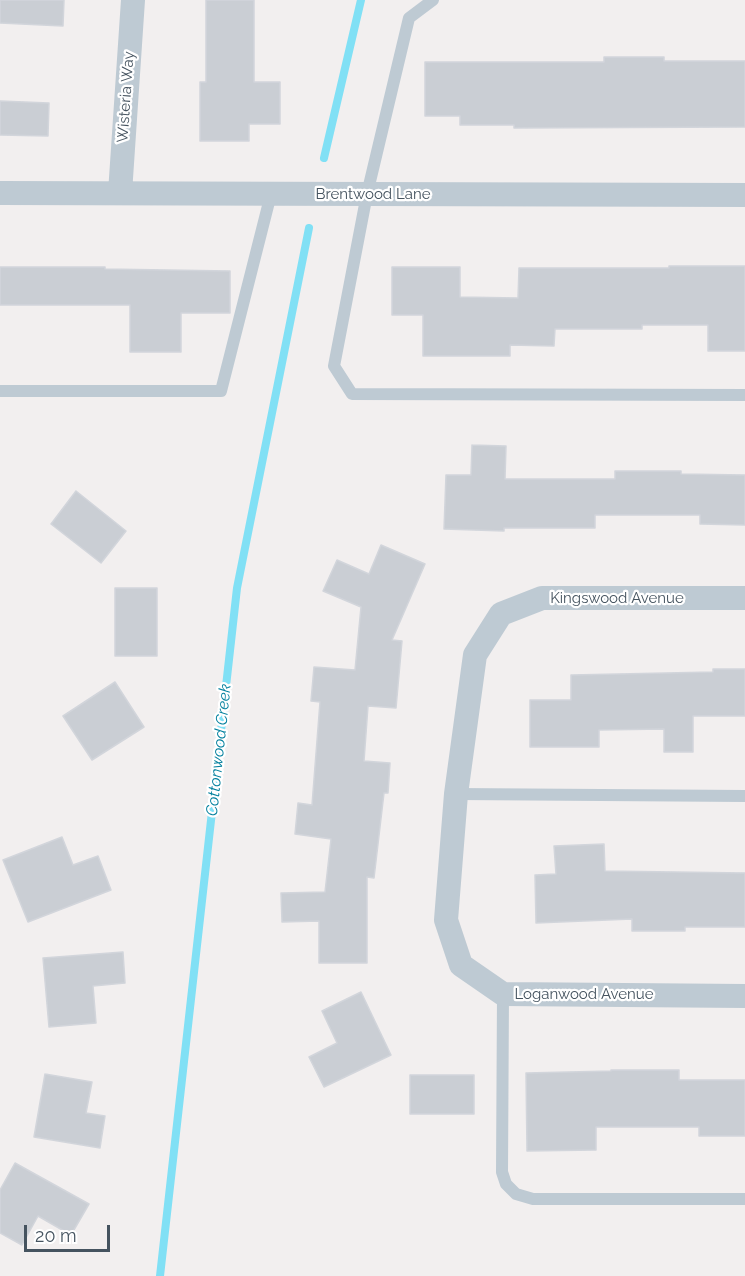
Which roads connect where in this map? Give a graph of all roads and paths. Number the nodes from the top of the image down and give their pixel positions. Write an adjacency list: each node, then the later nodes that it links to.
1 (133, 0): 4 (street, Wisteria Way)
2 (432, 0): 6 (lane)
3 (0, 193): 4 (street, Brentwood Lane)
4 (120, 193): 5 (street, Brentwood Lane)
5 (271, 194): 6 (street, Brentwood Lane); 8 (lane)
6 (367, 194): 7 (street, Brentwood Lane); 9 (lane)
7 (745, 195)
8 (0, 392)
9 (745, 395)
10 (745, 598): 11 (street, Kingswood Avenue)
11 (456, 794): 12 (lane); 13 (street, Loganwood Avenue)
12 (745, 796)
13 (503, 994): 14 (street, Loganwood Avenue); 15 (lane)
14 (745, 996)
15 (745, 1200)

